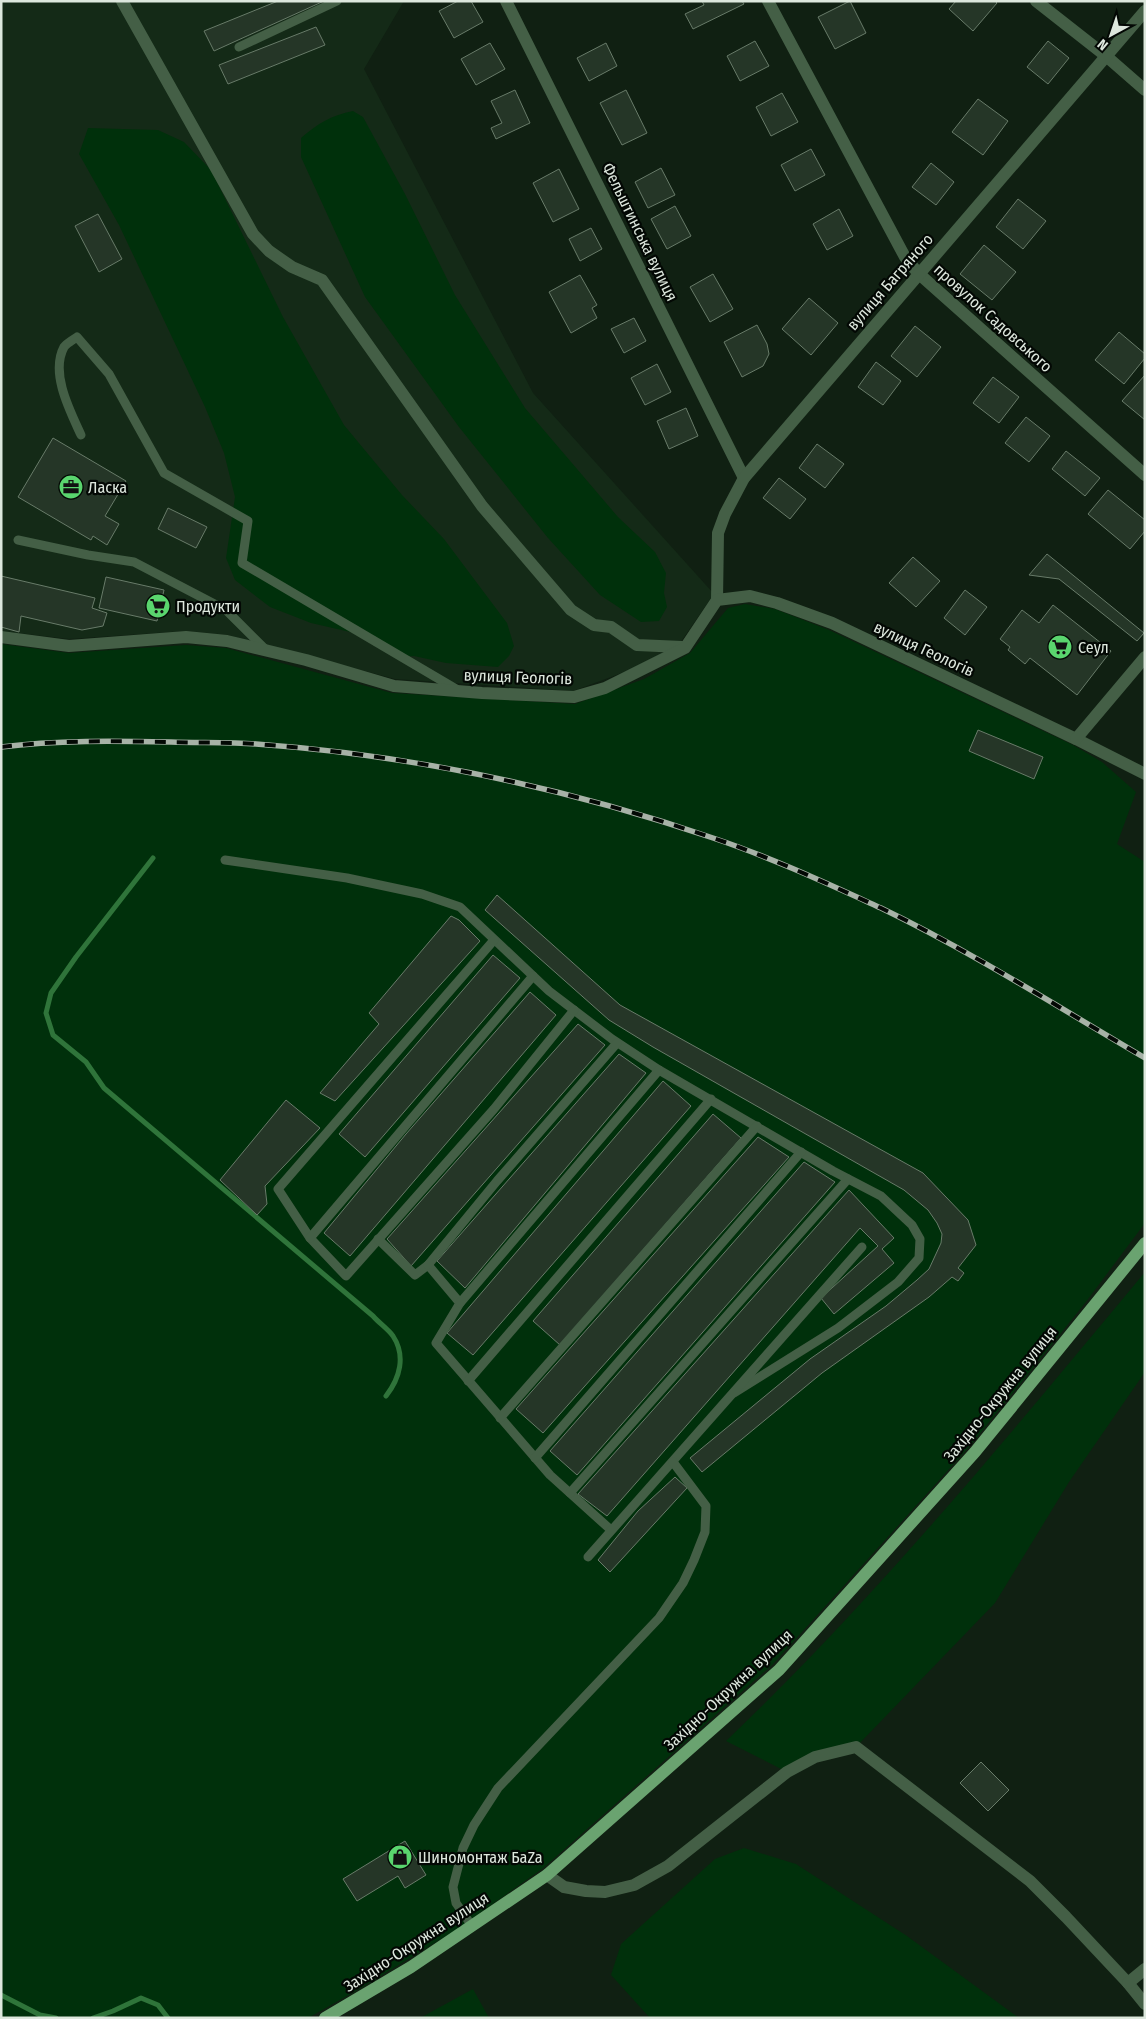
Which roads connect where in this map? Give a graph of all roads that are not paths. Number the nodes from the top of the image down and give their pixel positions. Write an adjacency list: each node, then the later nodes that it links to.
1 (122, 1): 17 (street)
2 (337, 1): 7 (lane)
3 (506, 1): 13 (street, Фельштинська вулиця)
4 (768, 1): 10 (street, провулок Садовського)
5 (1036, 1): 8 (street)
6 (1145, 11): 8 (street, вулиця Багряного)
7 (239, 47)
8 (1106, 56): 9 (street); 10 (street, вулиця Багряного)
9 (1145, 90)
10 (918, 273): 12 (street, провулок Садовського); 13 (street, вулиця Багряного)
11 (81, 435): 20 (lane)
12 (1145, 475)
13 (744, 478): 15 (street, вулиця Багряного)
14 (18, 540): 18 (lane)
15 (717, 600): 17 (street); 21 (street, вулиця Геологів)
16 (1, 637): 18 (street, вулиця Геологів)
17 (685, 648): 20 (street, вулиця Геологів)
18 (267, 651): 20 (street, вулиця Геологів)
19 (1145, 657): 21 (street)
20 (458, 691)
21 (1076, 739): 22 (street, вулиця Геологів)
22 (1145, 774)
23 (225, 860): 24 (lane)
24 (494, 940): 25 (lane); 33 (lane)
25 (532, 976): 26 (lane); 33 (lane)
26 (574, 1010): 27 (lane); 34 (lane)
27 (617, 1043): 28 (lane); 37 (lane)
28 (659, 1070): 29 (lane); 38 (lane)
29 (711, 1099): 30 (lane); 39 (lane)
30 (757, 1126): 31 (lane); 41 (lane)
31 (801, 1152): 32 (lane); 42 (lane)
32 (848, 1179): 40 (lane); 44 (lane)
33 (310, 1238): 34 (lane)
34 (378, 1239): 37 (lane)
35 (1145, 1243): 47 (main road, Західно-Окружна вулиця)
36 (862, 1247): 40 (lane)
37 (428, 1265): 38 (lane)
38 (460, 1303): 39 (lane)
39 (468, 1381): 41 (lane)
40 (734, 1393): 43 (lane)
41 (500, 1418): 42 (lane)
42 (535, 1458): 44 (lane)
43 (673, 1462): 45 (lane); 48 (lane)
44 (570, 1493): 45 (lane)
45 (611, 1530): 46 (lane)
46 (588, 1557)
47 (547, 1875): 48 (main road, Західно-Окружна вулиця); 50 (street)
48 (472, 1926): 52 (main road, Західно-Окружна вулиця)
49 (1145, 1970): 50 (street)
50 (1128, 1983): 51 (street)
51 (1145, 2004)
52 (325, 2018)

